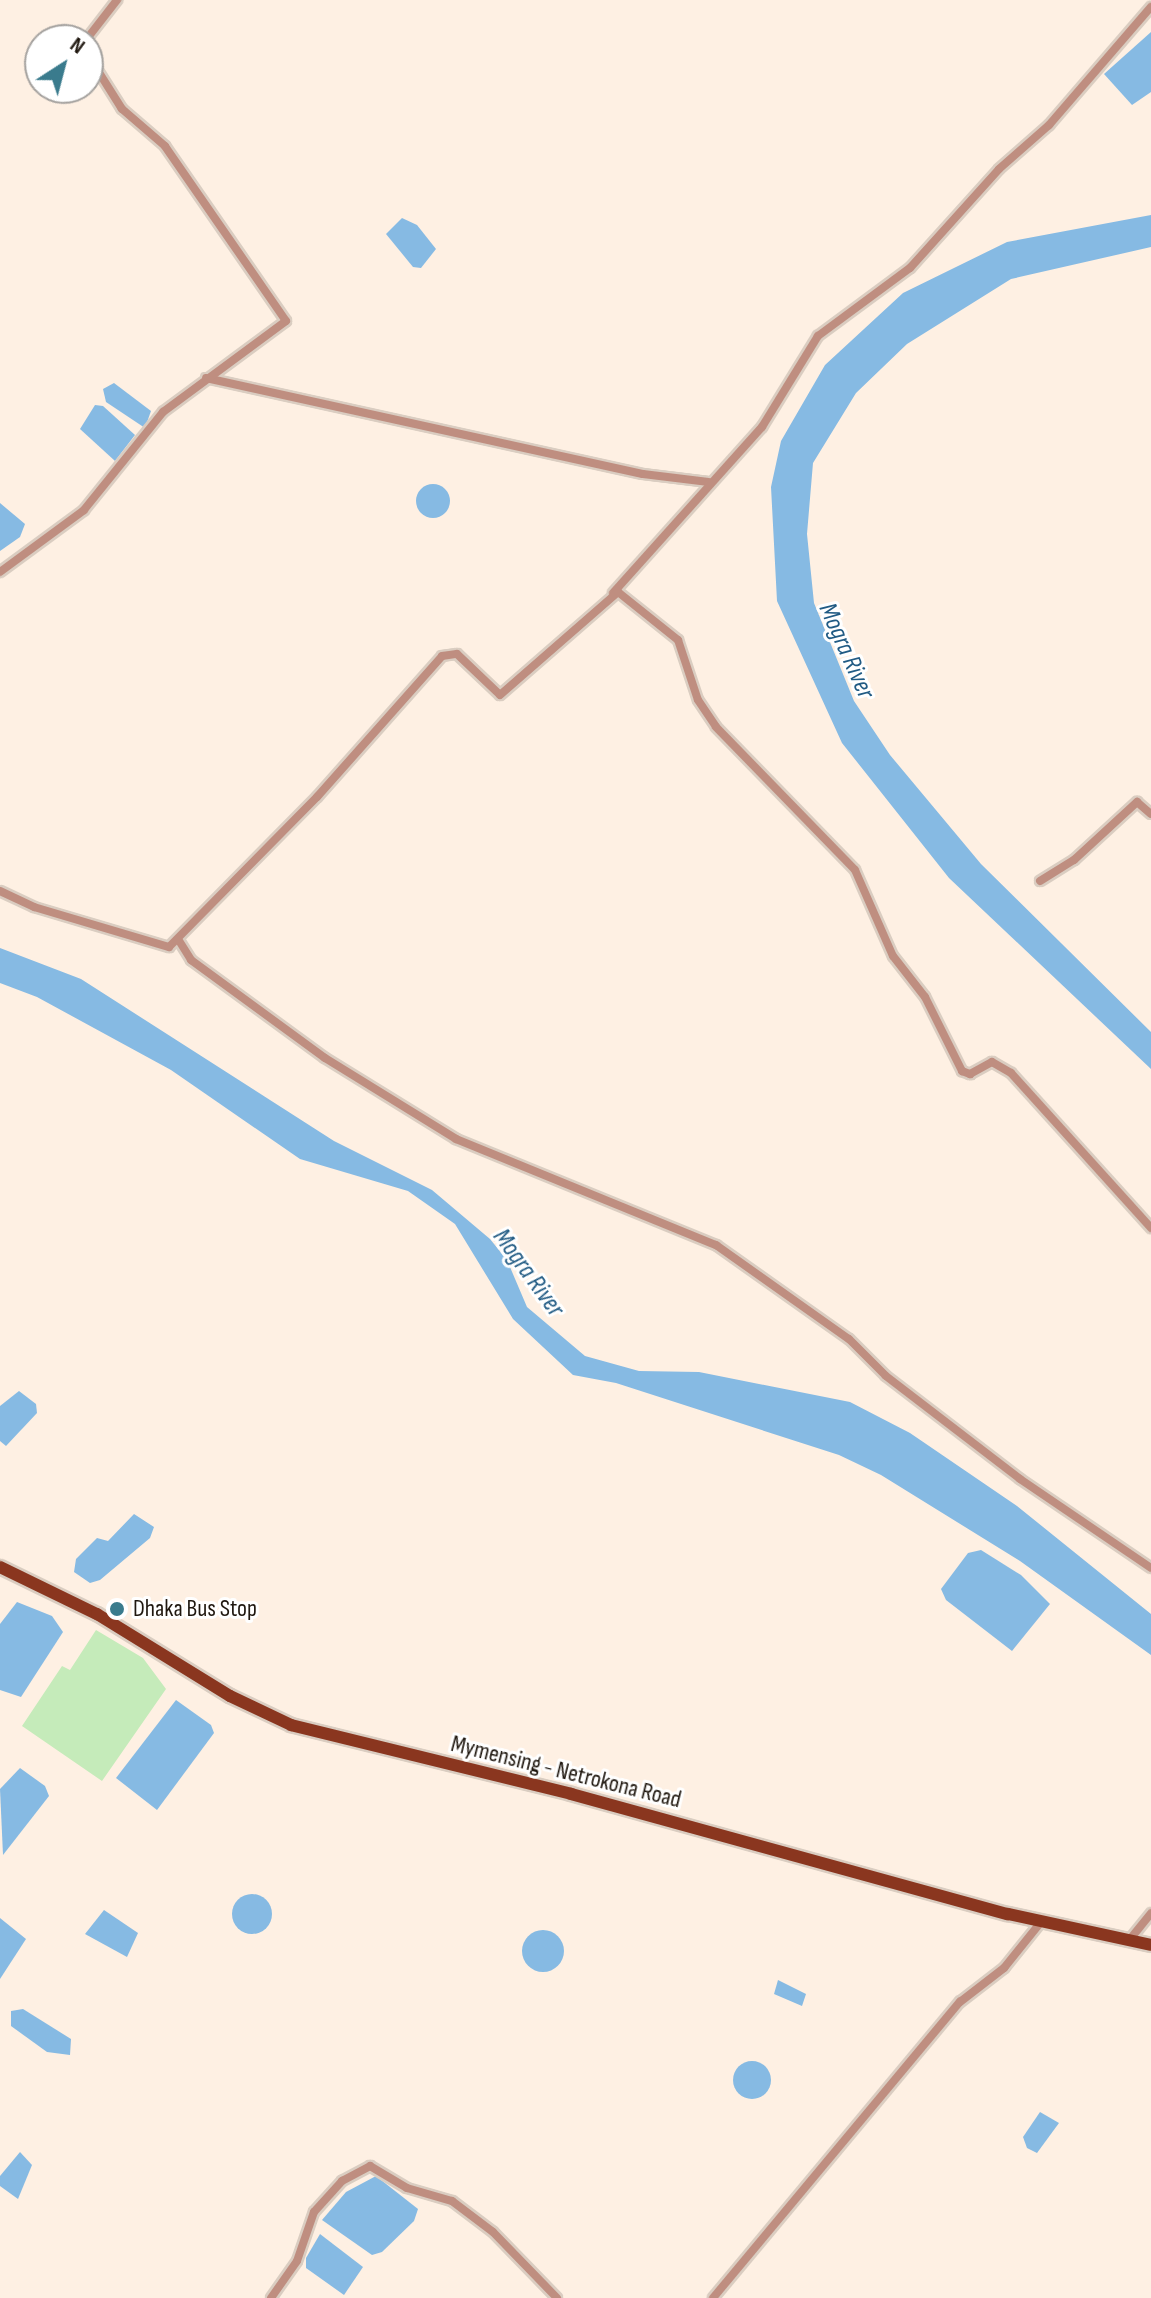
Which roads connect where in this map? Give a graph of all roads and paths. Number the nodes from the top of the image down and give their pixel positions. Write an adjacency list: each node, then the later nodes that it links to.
1 (117, 0): 3 (street)
2 (1151, 7): 6 (street)
3 (98, 24)
4 (104, 80): 5 (street)
5 (206, 378): 6 (street); 7 (street)
6 (709, 482): 8 (street)
7 (0, 572)
8 (613, 593): 12 (street); 13 (street)
9 (1151, 814): 10 (street)
10 (1040, 881)
11 (0, 891): 12 (street)
12 (178, 939): 15 (street)
13 (1151, 1228)
14 (0, 1567): 17 (main road, Mymensing - Netrokona Road)
15 (1151, 1568)
16 (1151, 1913): 18 (street)
17 (1041, 1922): 18 (main road, Mymensing - Netrokona Road); 22 (street)
18 (1131, 1938): 19 (main road, Mymensing - Netrokona Road)
19 (1151, 1945)
20 (271, 2298): 21 (street)
21 (557, 2298)
22 (713, 2298)

